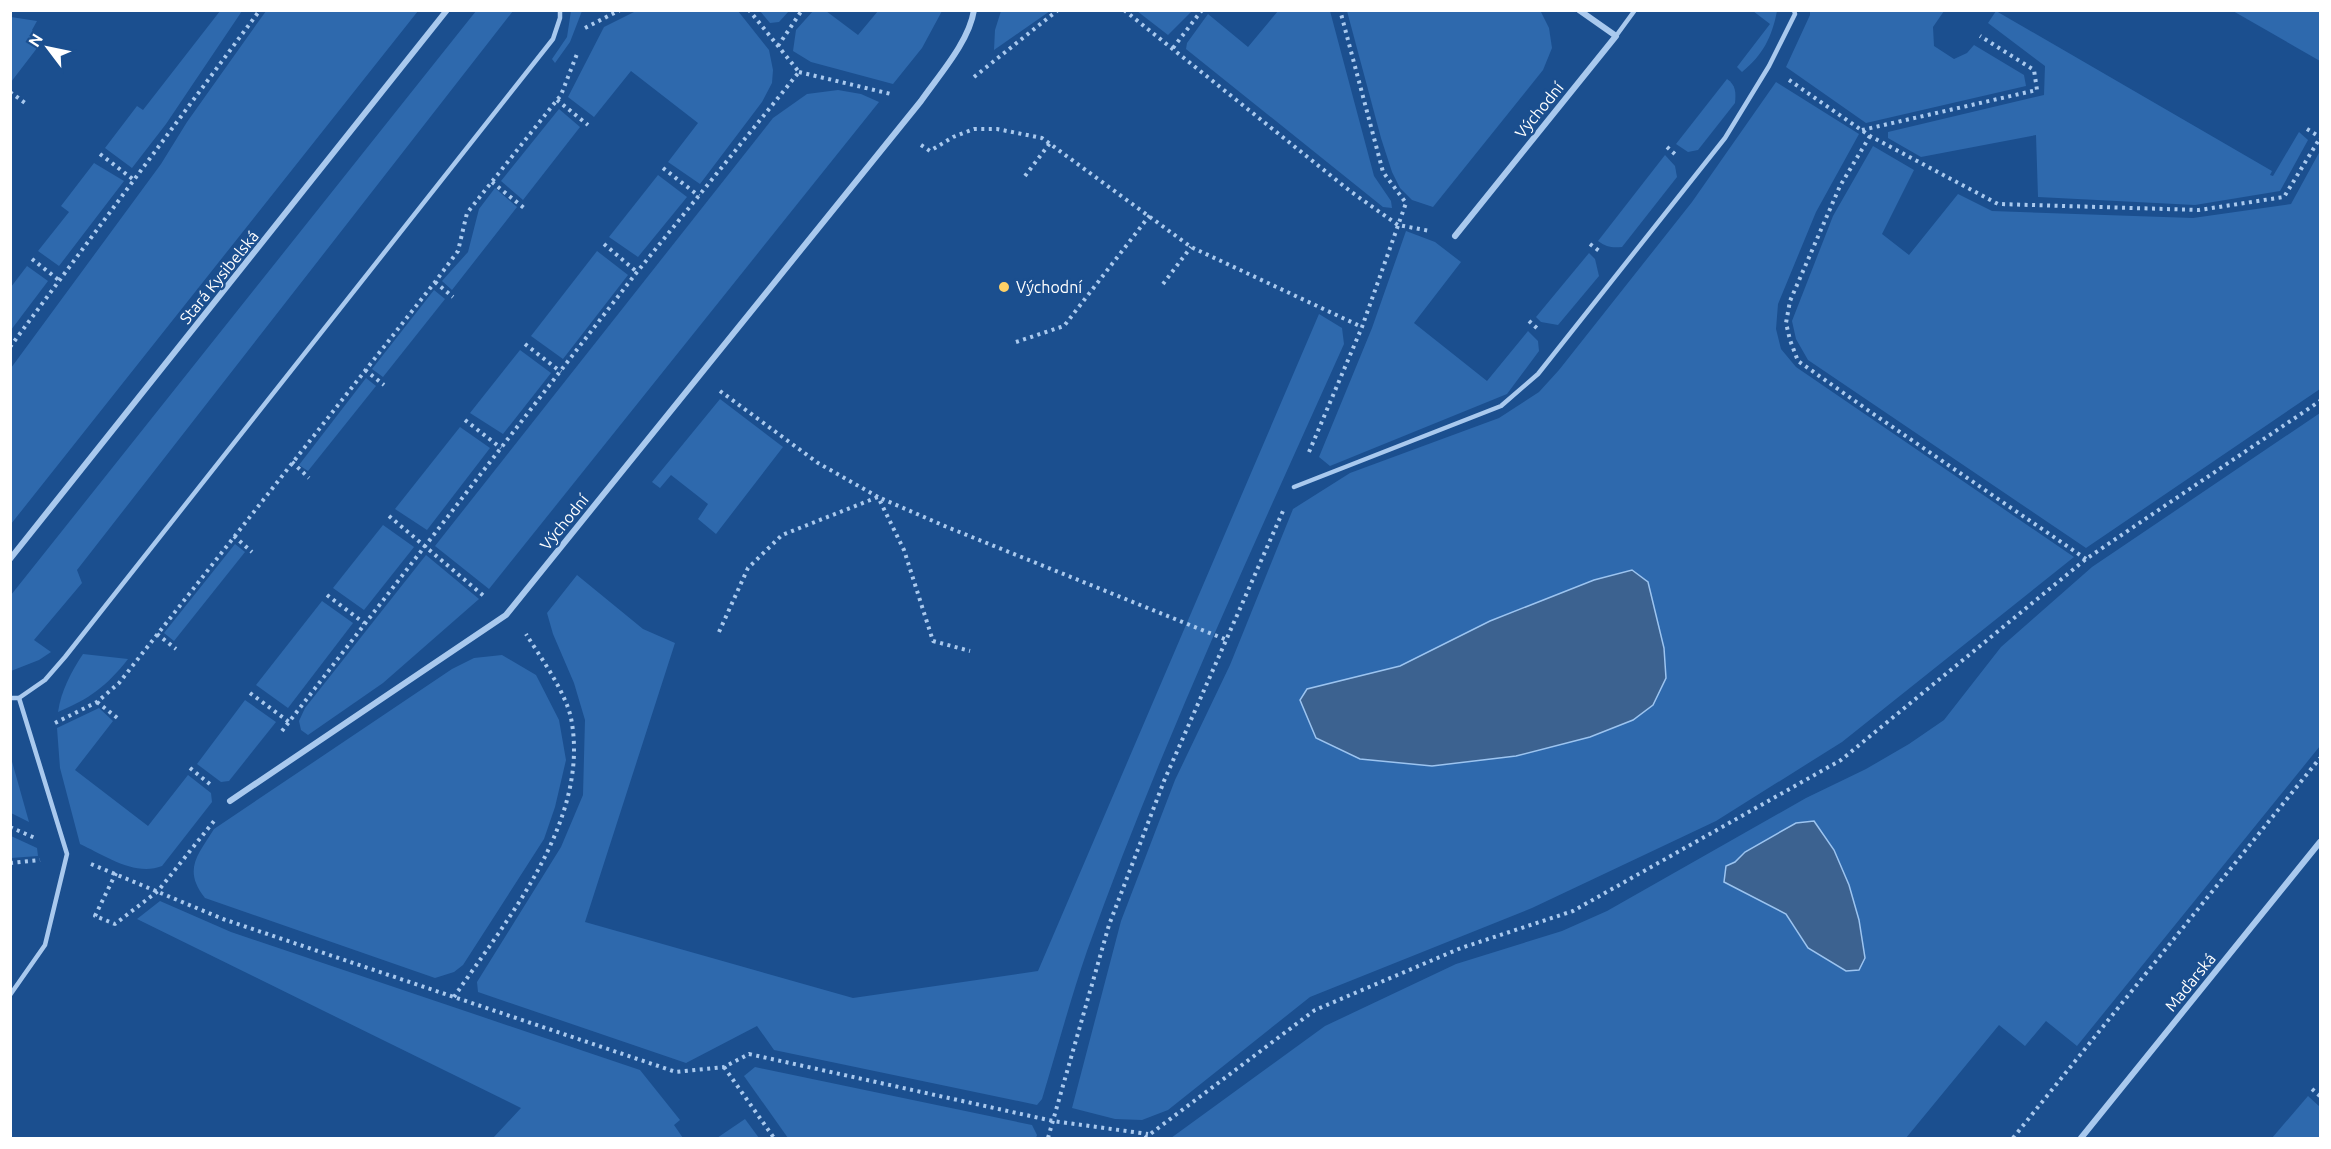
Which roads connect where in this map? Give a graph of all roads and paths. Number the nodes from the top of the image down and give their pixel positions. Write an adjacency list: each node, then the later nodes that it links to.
1 (260, 10): 36 (path)
2 (447, 10): 70 (street, Stará Kysibelská)
3 (560, 10): 82 (lane)
4 (620, 10): 14 (path)
5 (749, 10): 17 (path)
6 (802, 10): 17 (path)
7 (974, 10): 24 (street, Východní)
8 (1124, 10): 18 (path)
9 (1202, 10): 18 (path)
10 (1340, 10): 41 (path)
11 (1579, 10): 15 (street)
12 (1635, 10): 15 (lane)
13 (1794, 10): 20 (lane)
14 (583, 29)
15 (1616, 36): 42 (street, Východní)
16 (1980, 36): 28 (path)
17 (778, 46): 21 (path)
18 (1173, 48): 41 (path)
19 (577, 51): 23 (path)
20 (1769, 66): 28 (path); 64 (lane)
21 (799, 72): 24 (path); 38 (path)
22 (10, 92): 25 (path)
23 (557, 100): 26 (path); 37 (path)
24 (921, 101): 73 (street, Východní)
25 (28, 105)
26 (588, 125)
27 (2307, 129): 30 (path)
28 (1861, 130): 29 (path)
29 (1870, 136): 30 (path); 71 (path)
30 (2320, 138)
31 (915, 141): 32 (path)
32 (1050, 143): 35 (path); 40 (path)
33 (100, 154): 36 (path)
34 (663, 168): 38 (path)
35 (1025, 176)
36 (134, 180): 47 (path)
37 (492, 182): 39 (path); 48 (path)
38 (699, 196): 46 (path)
39 (524, 208)
40 (1150, 215): 44 (path); 52 (path)
41 (1398, 225): 42 (path); 51 (path)
42 (1455, 236)
43 (603, 244): 46 (path)
44 (1191, 247): 49 (path); 51 (path)
45 (32, 259): 47 (path)
46 (637, 272): 56 (path)
47 (60, 281): 54 (path)
48 (435, 282): 50 (path); 55 (path)
49 (1163, 284)
50 (453, 297)
51 (1362, 327): 64 (path)
52 (1016, 342)
53 (525, 344): 56 (path)
54 (10, 347)
55 (365, 370): 57 (path); 62 (path)
56 (561, 372): 61 (path)
57 (384, 385)
58 (717, 389): 65 (path)
59 (2320, 401): 71 (path)
60 (465, 420): 61 (path)
61 (501, 448): 68 (path)
62 (291, 462): 63 (path); 67 (path)
63 (309, 478)
64 (1294, 487): 77 (path)
65 (878, 497): 75 (path); 77 (path); 79 (path)
66 (389, 516): 68 (path)
67 (234, 537): 69 (path); 76 (path)
68 (424, 546): 73 (path); 74 (path)
69 (252, 552)
70 (10, 559)
71 (2086, 559): 100 (path)
72 (327, 595): 74 (path)
73 (506, 615): 89 (street, Východní); 95 (path)
74 (364, 623): 85 (path)
75 (718, 632)
76 (158, 634): 78 (path); 83 (path)
77 (1227, 640): 99 (path)
78 (176, 649)
79 (970, 651)
80 (250, 693): 85 (path)
81 (10, 698): 82 (lane)
82 (19, 698): 86 (lane)
83 (97, 702): 84 (path); 86 (path)
84 (120, 720)
85 (289, 722): 87 (path)
86 (30, 735): 91 (lane)
87 (276, 740)
88 (2320, 758): 104 (path)
89 (230, 801): 93 (path)
90 (2320, 842): 105 (street, Maďarská)
91 (67, 854): 92 (path); 94 (lane)
92 (116, 873): 93 (path); 93 (path)
93 (158, 891): 95 (path)
94 (10, 996)
95 (454, 997): 96 (path)
96 (724, 1067): 99 (path); 101 (path)
97 (2312, 1089): 98 (path)
98 (2320, 1096)
99 (1053, 1121): 100 (path); 102 (path)
100 (1149, 1134): 103 (path)
101 (774, 1138)
102 (1048, 1138)
103 (1145, 1138)
104 (2013, 1138)
105 (2081, 1138)

